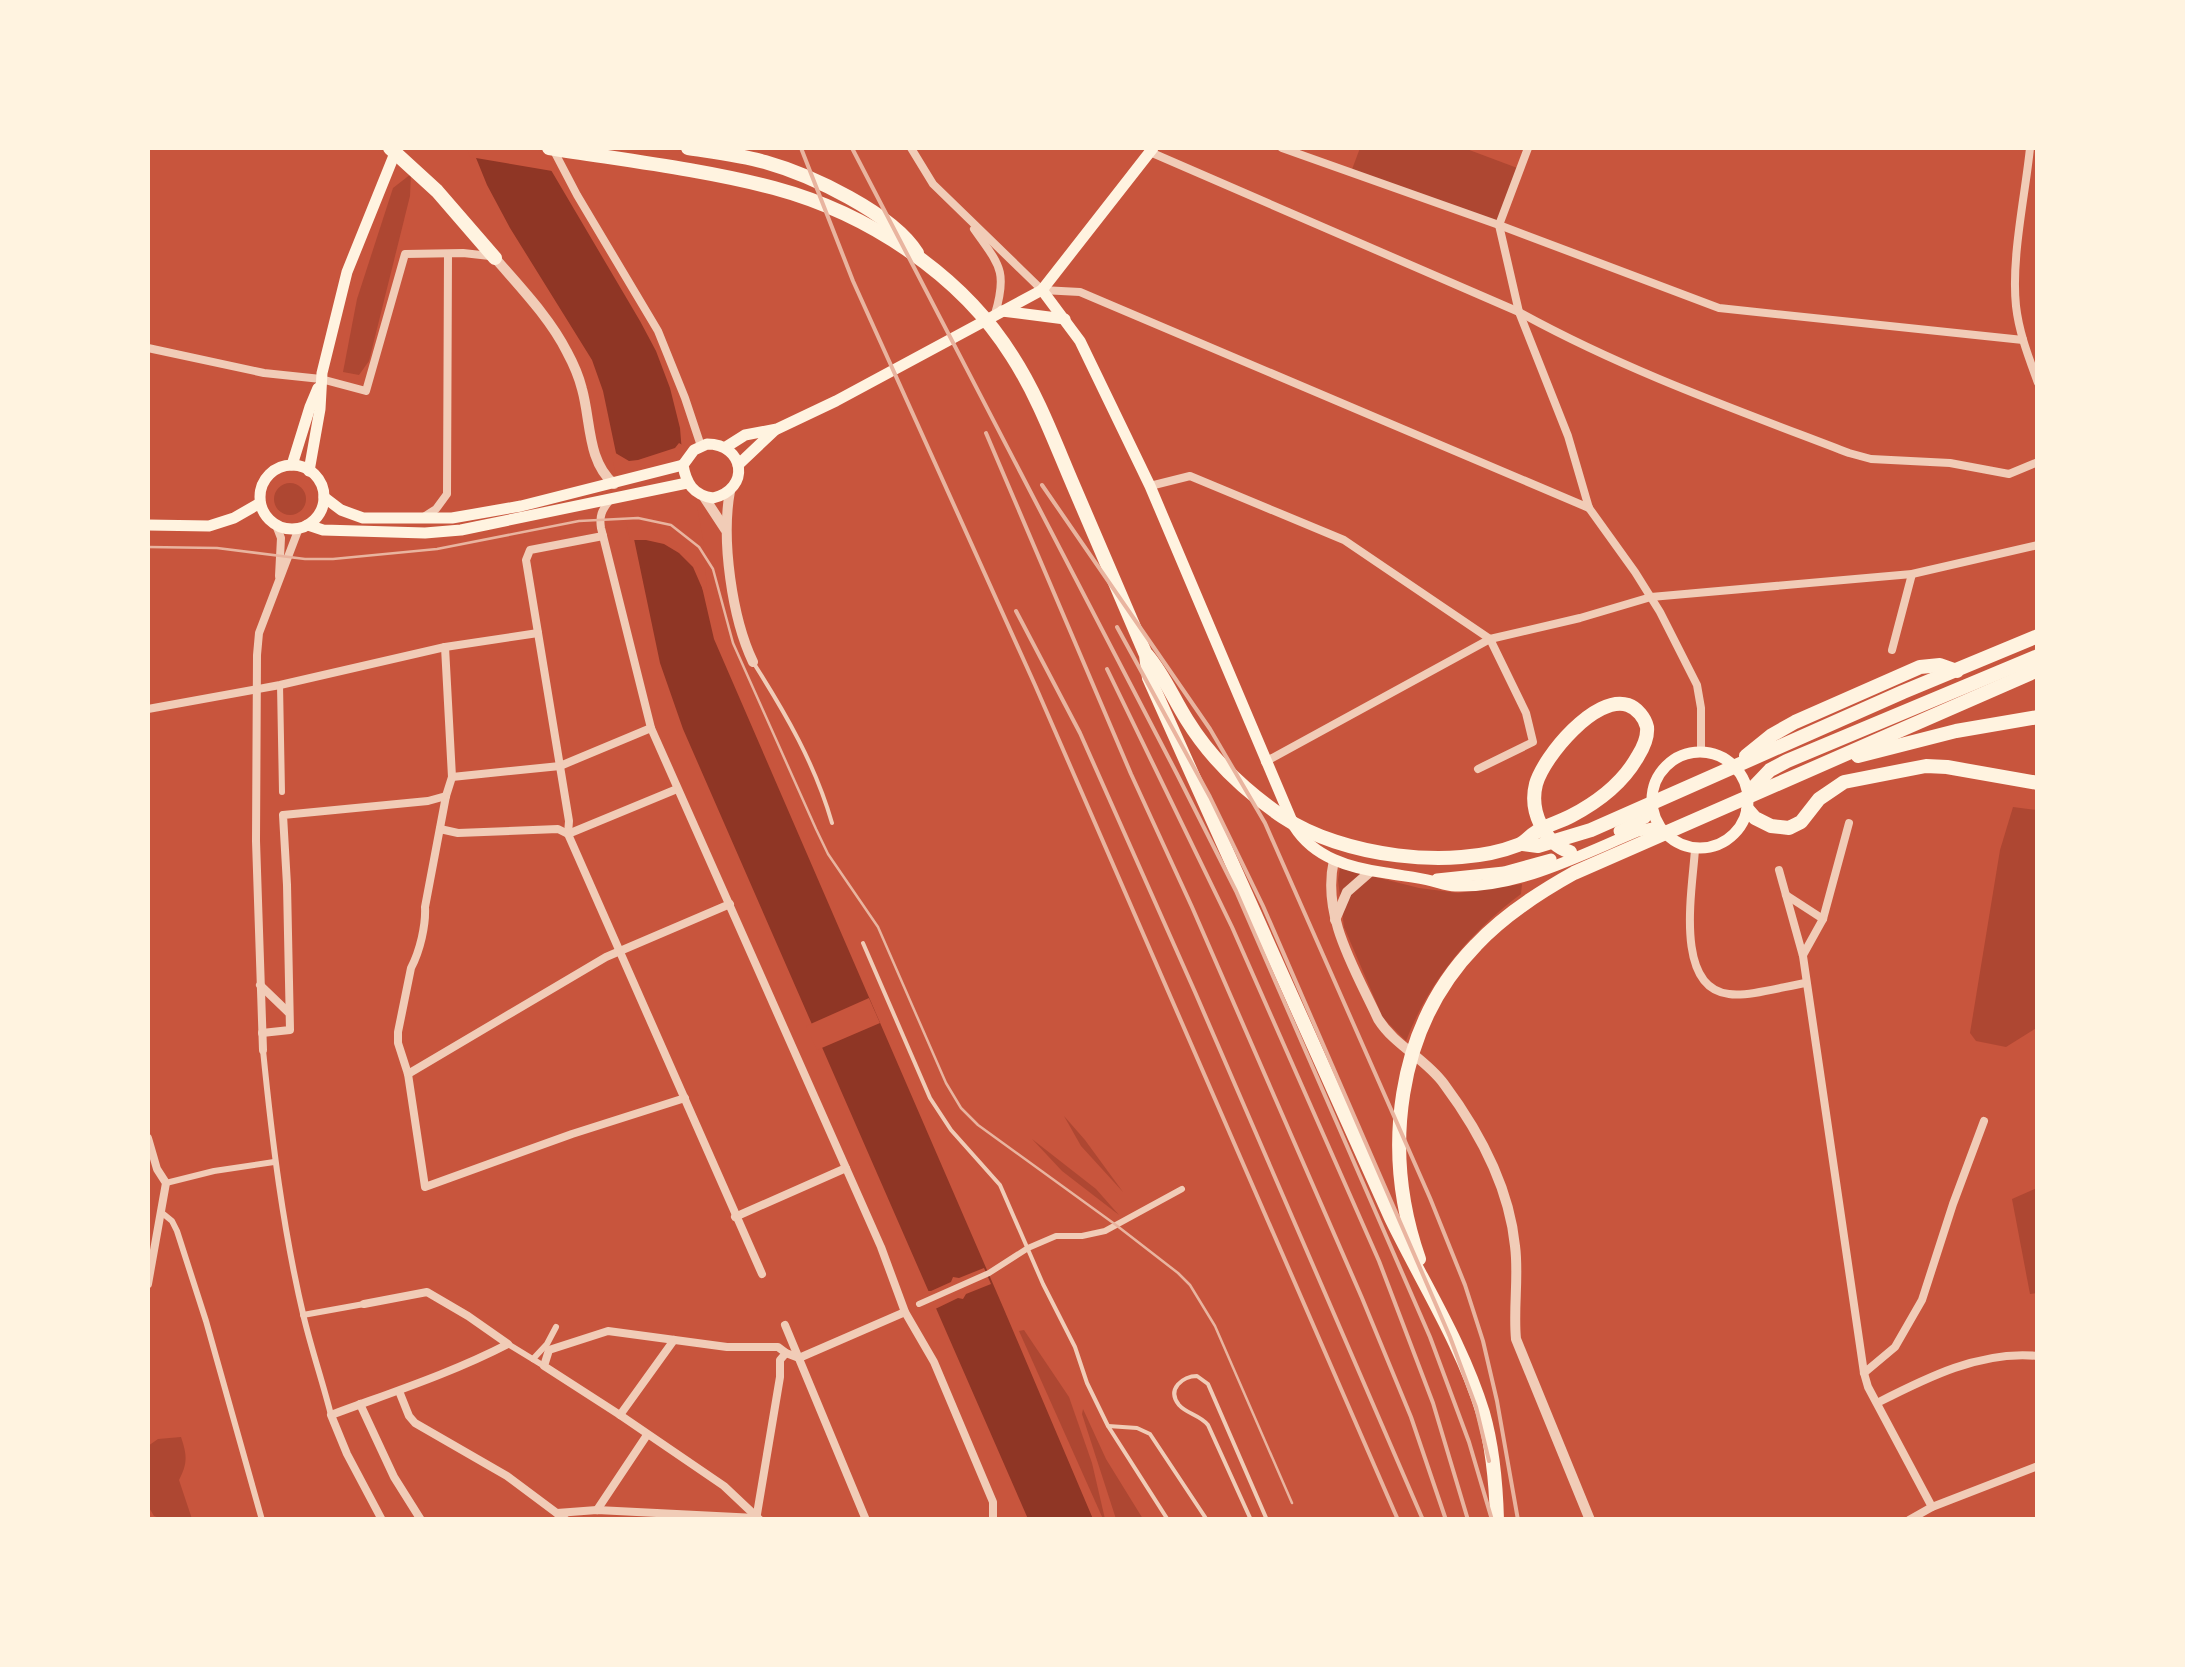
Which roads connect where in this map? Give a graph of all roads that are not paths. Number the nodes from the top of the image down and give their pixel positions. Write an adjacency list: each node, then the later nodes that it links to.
1 (551, 148): 13 (highway); 23 (street)
2 (688, 148): 13 (highway)
3 (912, 148): 9 (street)
4 (1282, 148): 10 (street)
5 (1528, 148): 10 (street)
6 (2030, 148): 18 (street)
7 (1151, 150): 14 (main road); 15 (street)
8 (393, 151): 12 (highway); 20 (main road)
9 (964, 212): 14 (street); 16 (street)
10 (1500, 225): 15 (street); 18 (street)
11 (448, 254): 12 (street); 20 (street); 38 (street)
12 (495, 258): 30 (street)
13 (920, 258): 53 (highway)
14 (1042, 290): 16 (main road); 17 (main road); 37 (street)
15 (1520, 312): 26 (street); 37 (street)
16 (998, 313): 17 (main road); 22 (main road)
17 (1064, 319): 31 (main road)
18 (2023, 340): 21 (street)
19 (148, 348): 20 (street)
20 (322, 380): 28 (main road); 29 (main road)
21 (2038, 383)
22 (782, 427): 24 (main road); 27 (main road)
23 (701, 446): 24 (main road); 25 (main road)
24 (726, 447): 27 (main road)
25 (686, 460): 30 (main road); 32 (main road)
26 (2038, 462)
27 (738, 465): 33 (main road)
28 (292, 466): 29 (main road); 36 (main road)
29 (309, 470): 34 (main road)
30 (616, 483): 38 (main road)
31 (1150, 486): 50 (street); 64 (main road)
32 (696, 491): 33 (main road); 35 (main road); 42 (street)
33 (730, 491): 42 (street)
34 (324, 497): 38 (main road); 41 (main road)
35 (616, 499): 41 (main road); 43 (street)
36 (260, 503): 39 (main road); 40 (main road)
37 (1589, 508): 47 (street)
38 (422, 518)
39 (148, 526)
40 (276, 526): 41 (main road); 46 (street)
41 (303, 527): 46 (street)
42 (726, 530): 55 (street)
43 (603, 536): 48 (street); 62 (street)
44 (2038, 545): 45 (street)
45 (1912, 574): 47 (street); 52 (street)
46 (279, 580): 59 (street)
47 (1651, 597): 50 (street); 63 (street)
48 (538, 633): 51 (street); 67 (street)
49 (2038, 636): 57 (highway)
50 (1490, 639): 64 (street); 68 (street)
51 (445, 648): 58 (street); 69 (street)
52 (1892, 650)
53 (1146, 655): 82 (highway); 114 (highway)
54 (2038, 656): 73 (highway)
55 (753, 662): 77 (lane)
56 (2038, 670): 65 (highway)
57 (1957, 671): 66 (highway); 82 (highway)
58 (280, 685): 59 (street); 72 (street)
59 (258, 689): 60 (street); 97 (street)
60 (148, 708)
61 (2038, 717): 65 (highway)
62 (651, 728): 67 (street); 71 (street)
63 (1701, 751): 66 (main road); 75 (main road)
64 (1265, 762): 85 (main road)
65 (1828, 763): 114 (highway)
66 (1734, 765): 73 (main road)
67 (560, 766): 69 (street); 81 (street)
68 (1478, 769)
69 (452, 777): 74 (street)
70 (2038, 782): 76 (highway)
71 (676, 789): 81 (street); 90 (street)
72 (282, 792)
73 (1748, 792): 76 (main road)
74 (446, 796): 79 (street); 98 (street)
75 (1652, 809): 80 (main road); 84 (main road)
76 (1748, 810): 83 (main road)
77 (832, 823)
78 (1849, 823): 91 (street)
79 (440, 829): 81 (street); 101 (street)
80 (1662, 831): 83 (main road); 88 (main road)
81 (568, 834): 94 (street)
82 (1523, 844): 84 (highway)
83 (1696, 848): 96 (street)
84 (1570, 852): 88 (main road)
85 (1334, 860): 87 (main road); 92 (street)
86 (1779, 870): 89 (street)
87 (1371, 871): 88 (main road); 92 (street)
88 (1429, 880)
89 (1786, 895): 91 (street); 95 (street)
90 (730, 904): 94 (street); 106 (street)
91 (1823, 919): 95 (street)
92 (1335, 921): 151 (street)
93 (863, 943): 111 (lane)
94 (619, 952): 101 (street); 102 (street)
95 (1803, 956): 96 (street)
96 (1806, 983): 128 (street)
97 (260, 985): 98 (street); 99 (street)
98 (288, 1012): 99 (street)
99 (262, 1033): 100 (street)
100 (264, 1050): 105 (street)
101 (408, 1074): 102 (street)
102 (685, 1098): 110 (street)
103 (1984, 1121): 128 (street)
104 (148, 1138): 107 (street)
105 (274, 1162): 107 (street); 118 (street)
106 (846, 1168): 110 (street); 117 (street)
107 (166, 1183): 109 (street)
108 (1182, 1189): 111 (street)
109 (160, 1211): 113 (street); 141 (street)
110 (736, 1217): 112 (street)
111 (1028, 1248): 116 (street); 134 (lane)
112 (762, 1274)
113 (148, 1284)
114 (1430, 1292): 150 (highway)
115 (364, 1304): 118 (street); 122 (street)
116 (919, 1304)
117 (905, 1312): 125 (street); 145 (street)
118 (303, 1315): 132 (street)
119 (785, 1325): 125 (street)
120 (556, 1327): 126 (street)
121 (674, 1340): 123 (street); 127 (street); 133 (street)
122 (508, 1344): 126 (street); 129 (street)
123 (786, 1354): 125 (street); 140 (street)
124 (2038, 1356): 130 (street)
125 (799, 1358): 144 (street)
126 (533, 1359): 127 (street)
127 (544, 1366): 133 (street)
128 (1864, 1372): 130 (street)
129 (399, 1391): 131 (street); 139 (street)
130 (1878, 1403): 137 (street)
131 (360, 1404): 132 (street); 143 (street)
132 (331, 1415): 142 (street)
133 (620, 1415): 135 (street)
134 (1108, 1426): 146 (lane); 147 (lane)
135 (648, 1435): 138 (street); 140 (street)
136 (2038, 1466): 137 (street)
137 (1932, 1506): 152 (street)
138 (597, 1510): 139 (street); 140 (street)
139 (562, 1516)
140 (758, 1519)
141 (262, 1520)
142 (382, 1520)
143 (421, 1520)
144 (866, 1520)
145 (992, 1520)
146 (1168, 1520)
147 (1207, 1520)
148 (1251, 1520): 149 (lane)
149 (1266, 1520)
150 (1498, 1520)
151 (1590, 1520)
152 (1909, 1520)

